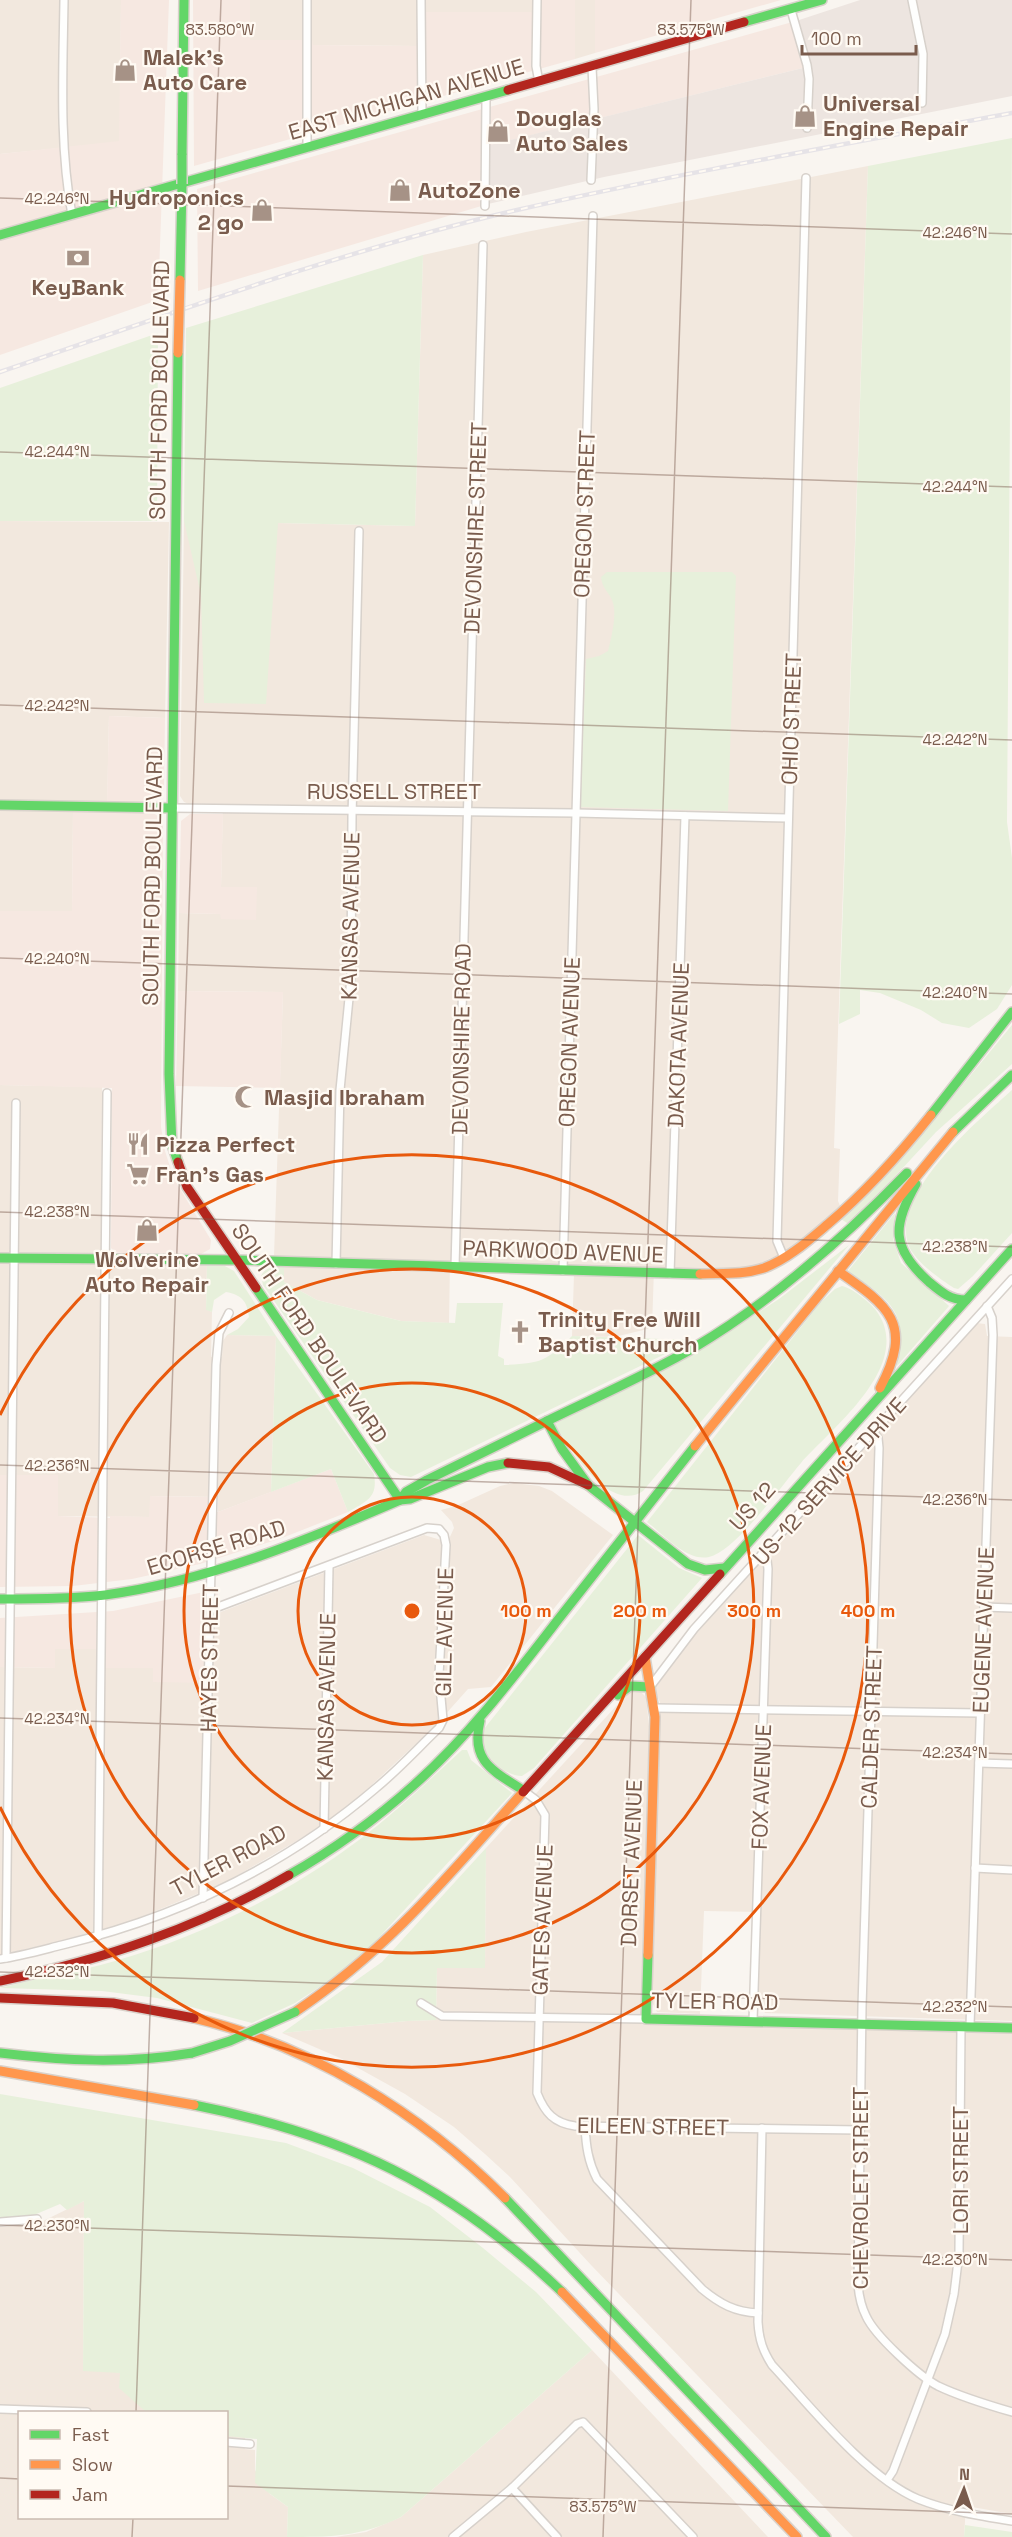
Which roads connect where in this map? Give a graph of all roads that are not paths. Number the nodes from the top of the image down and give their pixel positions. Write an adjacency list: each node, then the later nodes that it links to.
1 (64, 0): 19 (street)
2 (184, 0): 25 (main road, SOUTH FORD BOULEVARD, bridge)
3 (307, 0): 15 (street)
4 (421, 0): 13 (street)
5 (537, 0): 10 (street)
6 (822, 0): 8 (main road, EAST MICHIGAN AVENUE)
7 (912, 0): 12 (street)
8 (791, 10): 9 (main road, EAST MICHIGAN AVENUE); 14 (street)
9 (592, 67): 10 (main road, EAST MICHIGAN AVENUE); 17 (street)
10 (539, 82): 11 (main road, EAST MICHIGAN AVENUE)
11 (486, 97): 13 (main road, EAST MICHIGAN AVENUE); 18 (street)
12 (922, 103)
13 (422, 115): 15 (main road, EAST MICHIGAN AVENUE)
14 (807, 128)
15 (307, 148): 19 (main road, EAST MICHIGAN AVENUE)
16 (806, 178): 30 (street, OHIO STREET)
17 (591, 180)
18 (485, 206)
19 (72, 215): 21 (main road, EAST MICHIGAN AVENUE)
20 (593, 216): 28 (street, OREGON STREET)
21 (0, 235)
22 (483, 245): 27 (street, DEVONSHIRE STREET)
23 (359, 531): 26 (street, KANSAS AVENUE)
24 (0, 806): 25 (main road, RUSSELL STREET)
25 (172, 808): 26 (street, RUSSELL STREET); 41 (main road, SOUTH FORD BOULEVARD)
26 (352, 811): 27 (street, RUSSELL STREET); 42 (street, KANSAS AVENUE)
27 (467, 811): 28 (street, RUSSELL STREET); 43 (street, DEVONSHIRE ROAD)
28 (576, 813): 29 (street, RUSSELL STREET); 44 (street, OREGON AVENUE)
29 (685, 816): 30 (street, RUSSELL STREET); 46 (street, DAKOTA AVENUE)
30 (788, 818): 40 (street, OHIO STREET)
31 (1012, 1012): 40 (main road, PARKWOOD AVENUE)
32 (1012, 1075): 35 (main road)
33 (106, 1093): 37 (street)
34 (16, 1103): 39 (street)
35 (951, 1131): 45 (main road); 48 (main road); 52 (main road)
36 (1012, 1249): 48 (main road, US 12 / US 12)
37 (105, 1257): 39 (main road, PARKWOOD AVENUE); 41 (main road, PARKWOOD AVENUE); 61 (street)
38 (0, 1258): 39 (main road, PARKWOOD AVENUE)
39 (14, 1258): 63 (street)
40 (784, 1258): 46 (main road, PARKWOOD AVENUE)
41 (237, 1260): 42 (main road, PARKWOOD AVENUE); 55 (main road, SOUTH FORD BOULEVARD)
42 (336, 1264): 43 (main road, PARKWOOD AVENUE)
43 (455, 1267): 44 (main road, PARKWOOD AVENUE)
44 (563, 1271): 46 (main road, PARKWOOD AVENUE)
45 (838, 1271): 51 (main road); 56 (main road)
46 (670, 1274)
47 (1012, 1279): 49 (street, US-12 SERVICE DRIVE)
48 (966, 1300): 51 (main road, US 12 / US 12)
49 (987, 1306): 53 (street, US-12 SERVICE DRIVE); 64 (street, EUGENE AVENUE)
50 (229, 1312): 60 (street, HAYES STREET)
51 (871, 1405): 59 (main road, US 12 / US 12)
52 (547, 1421): 54 (main road, ECORSE ROAD); 55 (main road, ECORSE ROAD)
53 (874, 1433): 57 (street, US-12 SERVICE DRIVE); 71 (street, CALDER STREET)
54 (590, 1487): 55 (main road, ECORSE ROAD); 56 (main road, ECORSE ROAD)
55 (400, 1500): 60 (main road, ECORSE ROAD)
56 (634, 1523): 59 (main road, ECORSE ROAD); 73 (main road)
57 (762, 1554): 68 (street, US-12 SERVICE DRIVE); 70 (street, FOX AVENUE)
58 (329, 1566): 66 (street); 74 (street, GILL AVENUE); 79 (street, KANSAS AVENUE)
59 (724, 1568): 67 (main road, US 12 / US 12)
60 (212, 1573): 61 (main road, ECORSE ROAD); 66 (street, HAYES STREET)
61 (103, 1594): 63 (main road, ECORSE ROAD); 83 (street)
62 (0, 1599): 63 (main road, ECORSE ROAD)
63 (11, 1600): 84 (street)
64 (984, 1607): 65 (street); 72 (street, EUGENE AVENUE)
65 (1012, 1608)
66 (210, 1610): 82 (street, HAYES STREET)
67 (645, 1657): 68 (main road); 77 (main road, US 12 / US 12)
68 (651, 1690): 69 (main road, DORSET AVENUE); 77 (main road)
69 (655, 1708): 70 (street); 89 (main road, DORSET AVENUE)
70 (763, 1710): 71 (street); 90 (street, FOX AVENUE)
71 (872, 1710): 72 (street); 91 (street, CALDER STREET)
72 (980, 1713): 75 (street, EUGENE AVENUE)
73 (482, 1714): 78 (main road); 85 (main road)
74 (439, 1728): 79 (street, TYLER ROAD)
75 (979, 1763): 76 (street); 80 (street, EUGENE AVENUE)
76 (1012, 1764)
77 (541, 1772): 78 (main road, US 12 / US 12)
78 (524, 1791): 88 (street, GATES AVENUE); 94 (main road, US 12, bridge)
79 (324, 1829): 82 (street, TYLER ROAD)
80 (975, 1869): 81 (street); 92 (street, EUGENE AVENUE)
81 (1012, 1870)
82 (203, 1898): 83 (street, TYLER ROAD)
83 (98, 1936): 84 (street, TYLER ROAD)
84 (3, 1958)
85 (0, 1981)
86 (0, 1998): 115 (main road)
87 (421, 2003): 88 (street, TYLER ROAD)
88 (539, 2017): 89 (street, TYLER ROAD); 96 (street, EILEEN STREET)
89 (646, 2019): 90 (main road, TYLER ROAD)
90 (753, 2022): 91 (main road, TYLER ROAD)
91 (861, 2024): 92 (main road, TYLER ROAD); 98 (street, CHEVROLET STREET)
92 (965, 2026): 93 (main road, TYLER ROAD); 102 (street, LORI STREET)
93 (1012, 2028)
94 (0, 2053)
95 (0, 2071): 114 (main road)
96 (585, 2126): 97 (street, EILEEN STREET); 101 (street)
97 (762, 2128): 98 (street, EILEEN STREET); 101 (street)
98 (860, 2130): 102 (street, CHEVROLET STREET)
99 (37, 2219): 100 (street)
100 (0, 2222)
101 (758, 2313): 108 (street)
102 (928, 2378): 105 (street, CHEVROLET STREET); 108 (street, LORI STREET)
103 (0, 2409): 104 (street)
104 (58, 2411)
105 (1012, 2412)
106 (228, 2442): 107 (street)
107 (250, 2444)
108 (886, 2480): 110 (street)
109 (512, 2488): 111 (street); 112 (street); 113 (street)
110 (1012, 2521)
111 (453, 2537)
112 (557, 2537)
113 (693, 2537)
114 (797, 2537)
115 (826, 2537)

